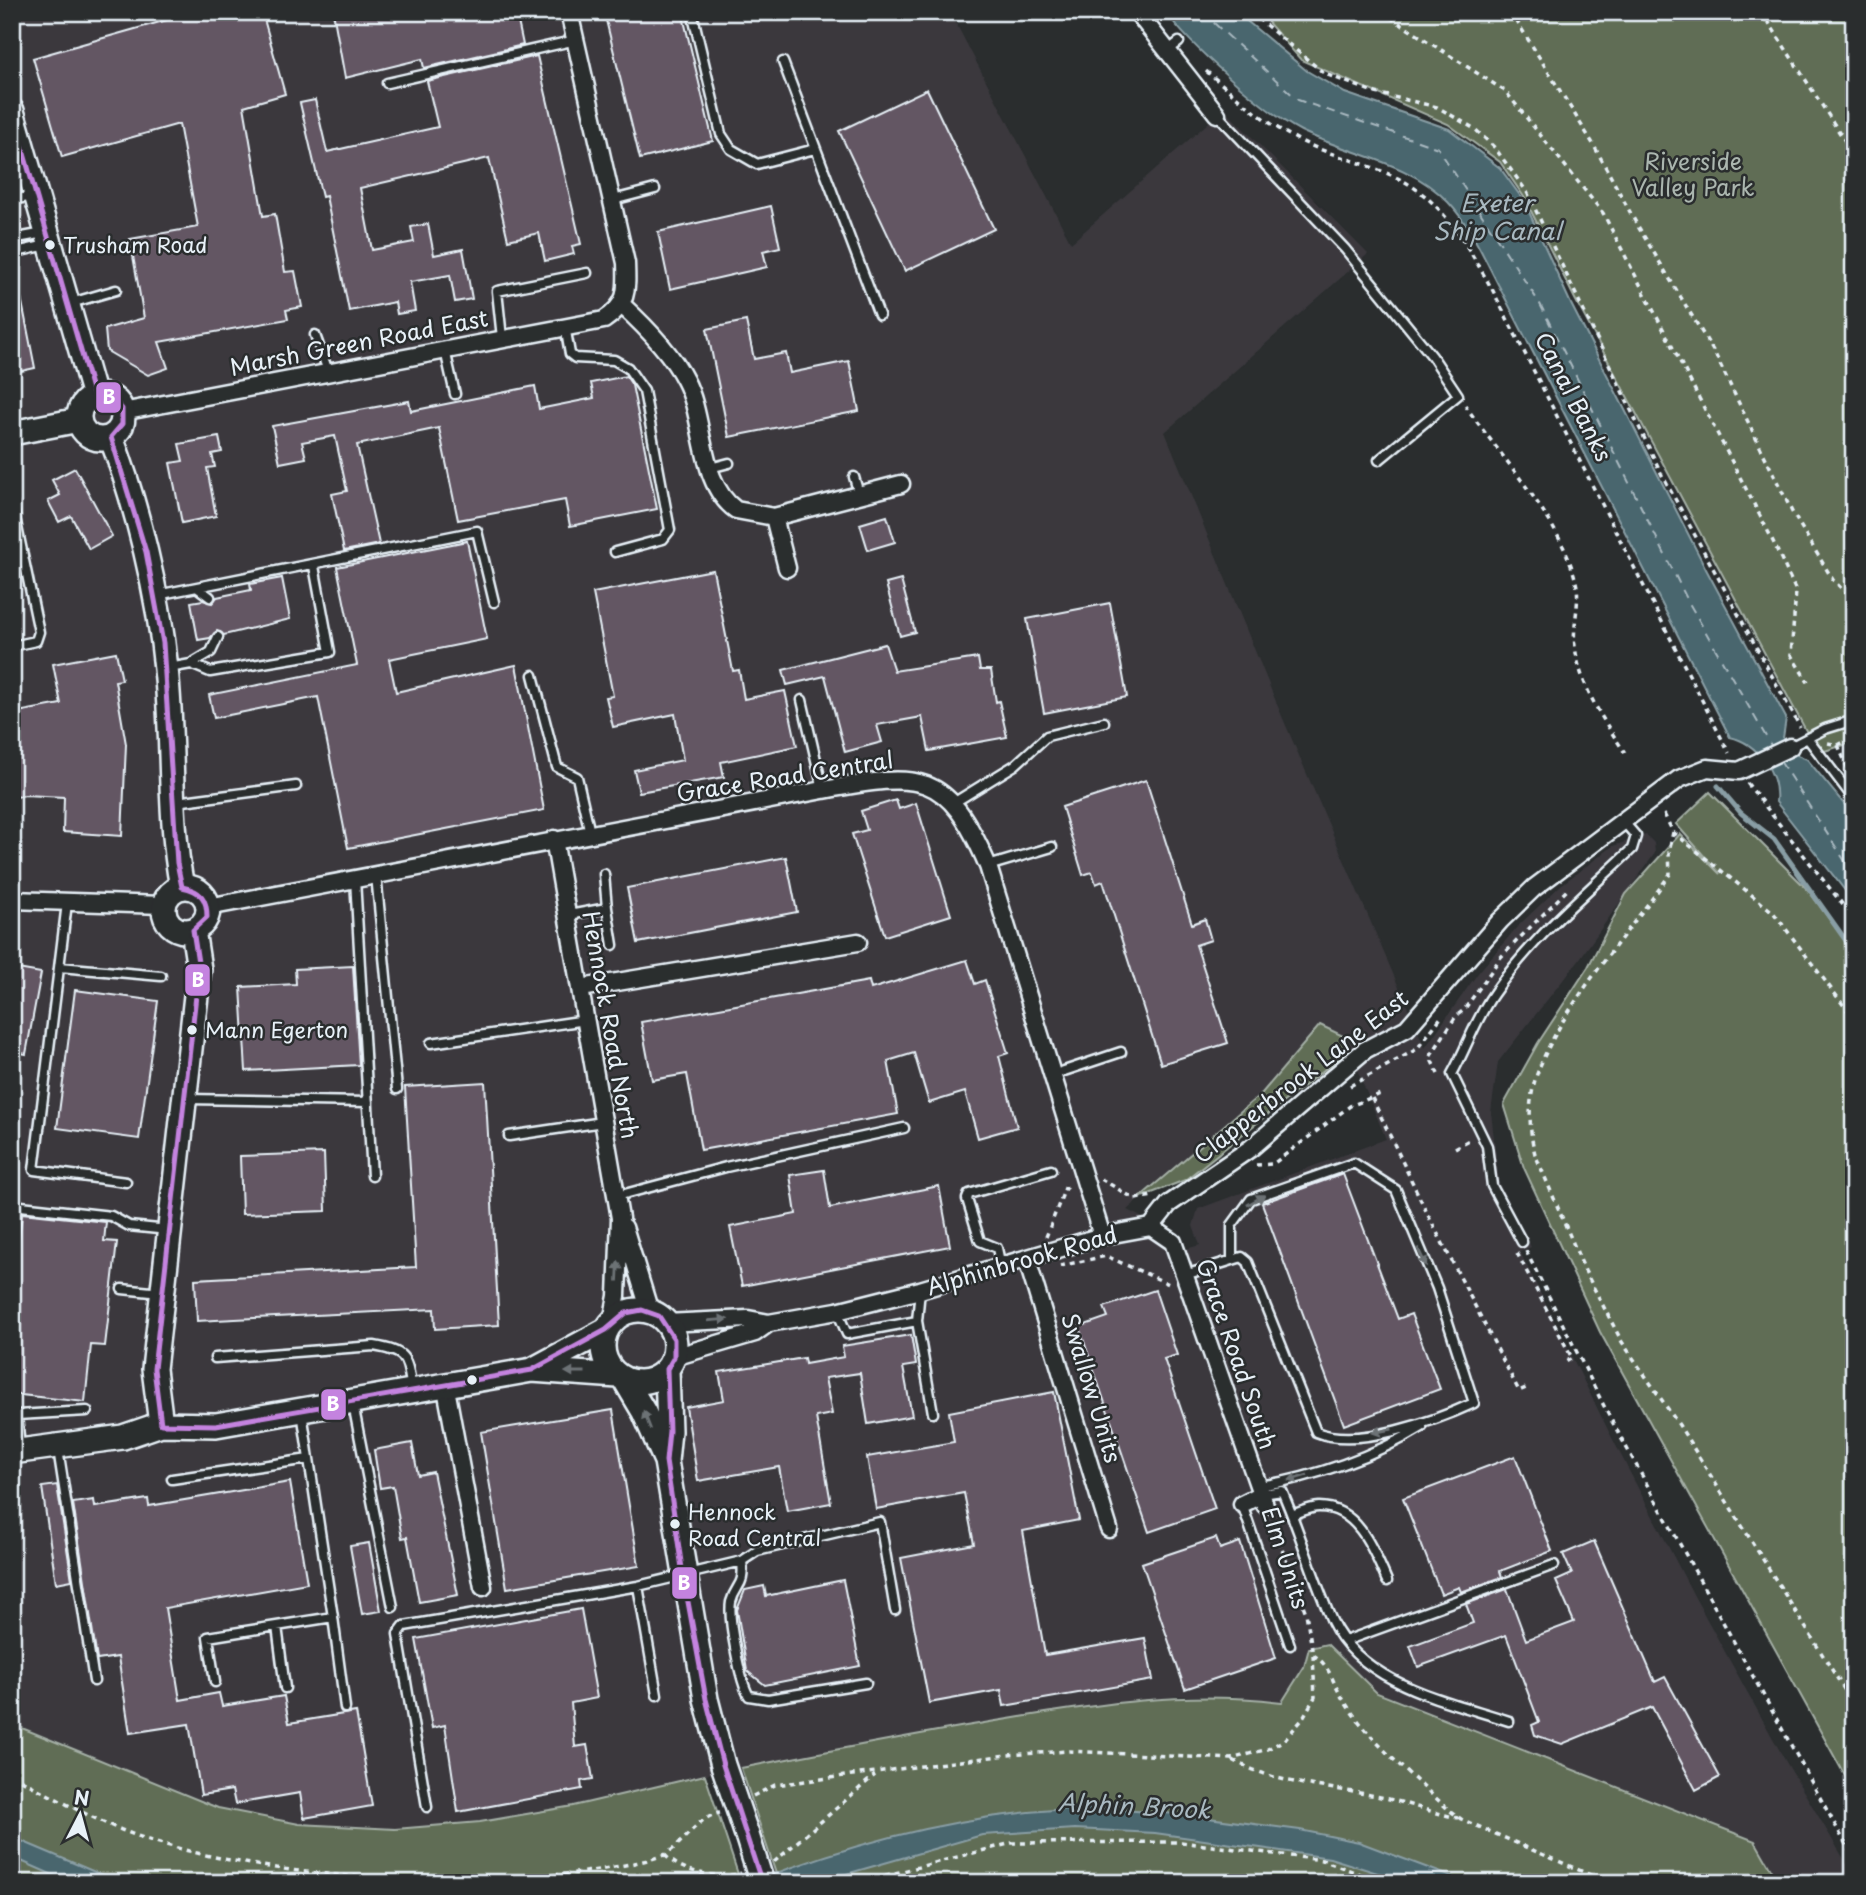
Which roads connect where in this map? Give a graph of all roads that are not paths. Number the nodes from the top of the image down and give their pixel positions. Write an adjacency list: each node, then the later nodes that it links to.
1 (569, 12): 4 (street)
2 (692, 12): 11 (lane)
3 (1138, 12): 6 (street)
4 (576, 40): 8 (lane); 15 (street)
5 (1179, 42): 6 (lane)
6 (1166, 52): 10 (street)
7 (783, 62): 11 (lane)
8 (387, 83)
9 (12, 111): 13 (street)
10 (1217, 114): 35 (lane)
11 (815, 149): 23 (lane)
12 (655, 189): 15 (lane)
13 (37, 196): 14 (lane); 16 (street)
14 (12, 200)
15 (613, 200): 22 (street)
16 (48, 238): 17 (lane); 18 (lane); 21 (street)
17 (12, 239)
18 (12, 253)
19 (587, 273): 26 (lane)
20 (116, 290): 21 (lane)
21 (68, 304): 30 (street)
22 (622, 305): 24 (street, Marsh Green Road East); 37 (street)
23 (879, 315)
24 (565, 326): 26 (street, Marsh Green Road East); 43 (lane)
25 (315, 335): 28 (lane)
26 (502, 338): 27 (street, Marsh Green Road East)
27 (445, 350): 28 (street, Marsh Green Road East); 29 (lane)
28 (329, 373): 31 (street, Marsh Green Road East)
29 (455, 394)
30 (94, 396): 31 (street); 32 (street)
31 (122, 412): 34 (street)
32 (79, 420): 33 (street); 34 (street)
33 (12, 433)
34 (111, 436): 47 (street)
35 (1379, 460)
36 (729, 463): 37 (lane)
37 (710, 468): 42 (street)
38 (854, 477): 40 (lane)
39 (901, 484): 40 (street)
40 (859, 494): 42 (street)
41 (12, 503): 51 (lane)
42 (774, 517): 45 (street)
43 (615, 552)
44 (313, 566): 46 (lane); 49 (lane); 52 (lane)
45 (787, 568)
46 (198, 588): 47 (lane); 48 (lane)
47 (154, 596): 53 (street)
48 (210, 597)
49 (494, 603)
50 (218, 638): 52 (lane)
51 (12, 646)
52 (191, 664): 53 (lane)
53 (166, 669): 64 (street)
54 (533, 676): 66 (lane)
55 (802, 700): 61 (lane)
56 (1854, 720): 58 (lane)
57 (1104, 722): 63 (lane)
58 (1809, 740): 59 (lane); 62 (lane)
59 (1790, 747): 65 (street, Clapperbrook Lane East)
60 (296, 786): 64 (lane)
61 (823, 790): 63 (street, Grace Road Central); 66 (street, Grace Road Central)
62 (1854, 799)
63 (955, 802): 69 (street)
64 (174, 803): 73 (street)
65 (1623, 821): 102 (street, Clapperbrook Lane East); 105 (lane)
66 (590, 833): 67 (street, Grace Road Central)
67 (554, 839): 71 (street, Grace Road Central); 79 (street, Hennock Road North)
68 (1052, 847): 69 (lane)
69 (988, 866): 89 (street)
70 (604, 874): 78 (lane)
71 (376, 875): 72 (street, Grace Road Central); 90 (lane)
72 (355, 879): 77 (street, Grace Road Central); 92 (lane)
73 (182, 887): 76 (street); 77 (street)
74 (12, 900): 75 (street)
75 (67, 903): 76 (street); 83 (lane)
76 (163, 905): 80 (street)
77 (208, 906): 80 (street)
78 (607, 908): 79 (lane); 82 (lane)
79 (569, 915): 85 (street, Hennock Road North)
80 (193, 930): 91 (street)
81 (858, 942): 85 (street)
82 (613, 945)
83 (60, 967): 84 (lane); 98 (lane)
84 (161, 976)
85 (581, 988): 86 (street, Hennock Road North)
86 (586, 1020): 87 (lane); 93 (street, Hennock Road North)
87 (431, 1043)
88 (1121, 1052): 89 (lane)
89 (1052, 1075): 104 (street)
90 (397, 1088)
91 (187, 1099): 92 (lane); 103 (street)
92 (368, 1102): 97 (lane)
93 (603, 1122): 95 (lane); 99 (street, Hennock Road North)
94 (904, 1128): 99 (lane)
95 (509, 1136)
96 (1051, 1170): 108 (lane)
97 (372, 1176)
98 (127, 1182)
99 (617, 1196): 101 (street, Hennock Road North)
100 (12, 1205): 103 (lane)
101 (620, 1218): 114 (street, Hennock Road North); 117 (street, Hennock Road North, one-way to 101)
102 (1151, 1227): 104 (street, Alphinbrook Road); 109 (street, Grace Road South)
103 (170, 1230): 112 (street)
104 (1102, 1236): 107 (street, Alphinbrook Road)
105 (1522, 1242)
106 (1232, 1258): 109 (lane); 128 (lane, one-way to 106); 128 (lane, one-way to 128)
107 (1027, 1260): 108 (street, Alphinbrook Road); 138 (street, Swallow Units)
108 (1001, 1267): 111 (street, Alphinbrook Road)
109 (1185, 1275): 135 (street, Grace Road South)
110 (122, 1289): 112 (lane)
111 (920, 1290): 113 (street, Alphinbrook Road); 115 (lane)
112 (163, 1293): 129 (street)
113 (837, 1311): 115 (lane); 116 (street, Alphinbrook Road)
114 (658, 1317): 116 (street, Alphinbrook Road, one-way to 116); 117 (street); 119 (street)
115 (917, 1321): 127 (lane)
116 (769, 1324): 119 (street, Alphinbrook Road)
117 (609, 1326): 120 (street); 121 (street)
118 (215, 1358): 123 (lane)
119 (670, 1363): 121 (street); 133 (street)
120 (532, 1370): 121 (street, one-way to 120); 122 (street)
121 (621, 1378): 133 (street, one-way to 121)
122 (445, 1384): 123 (street); 143 (street)
123 (412, 1390): 124 (street)
124 (352, 1400): 125 (street); 145 (lane)
125 (301, 1409): 129 (street); 132 (lane)
126 (87, 1410): 131 (lane)
127 (933, 1413)
128 (1428, 1423): 135 (lane, one-way to 135)
129 (161, 1424): 130 (street)
130 (58, 1446): 131 (street); 151 (lane)
131 (17, 1451)
132 (309, 1459): 134 (lane); 147 (lane)
133 (666, 1461): 141 (street)
134 (172, 1479)
135 (1262, 1495): 136 (street, Elm Units); 137 (lane)
136 (1242, 1504): 150 (lane, Elm Units)
137 (1292, 1515): 142 (lane); 149 (lane)
138 (1109, 1529)
139 (742, 1561): 141 (lane); 146 (lane); 153 (lane)
140 (1553, 1565): 149 (lane)
141 (683, 1574): 144 (lane); 159 (street, bridge)
142 (1387, 1581)
143 (483, 1587)
144 (638, 1587): 155 (lane); 158 (lane)
145 (393, 1608)
146 (895, 1610)
147 (333, 1617): 148 (lane); 156 (lane)
148 (277, 1626): 152 (lane); 154 (lane)
149 (1345, 1642): 157 (lane)
150 (1290, 1645)
151 (94, 1681)
152 (215, 1682)
153 (866, 1683)
154 (285, 1688)
155 (657, 1695)
156 (345, 1708)
157 (1509, 1721)
158 (427, 1807)
159 (761, 1872)

